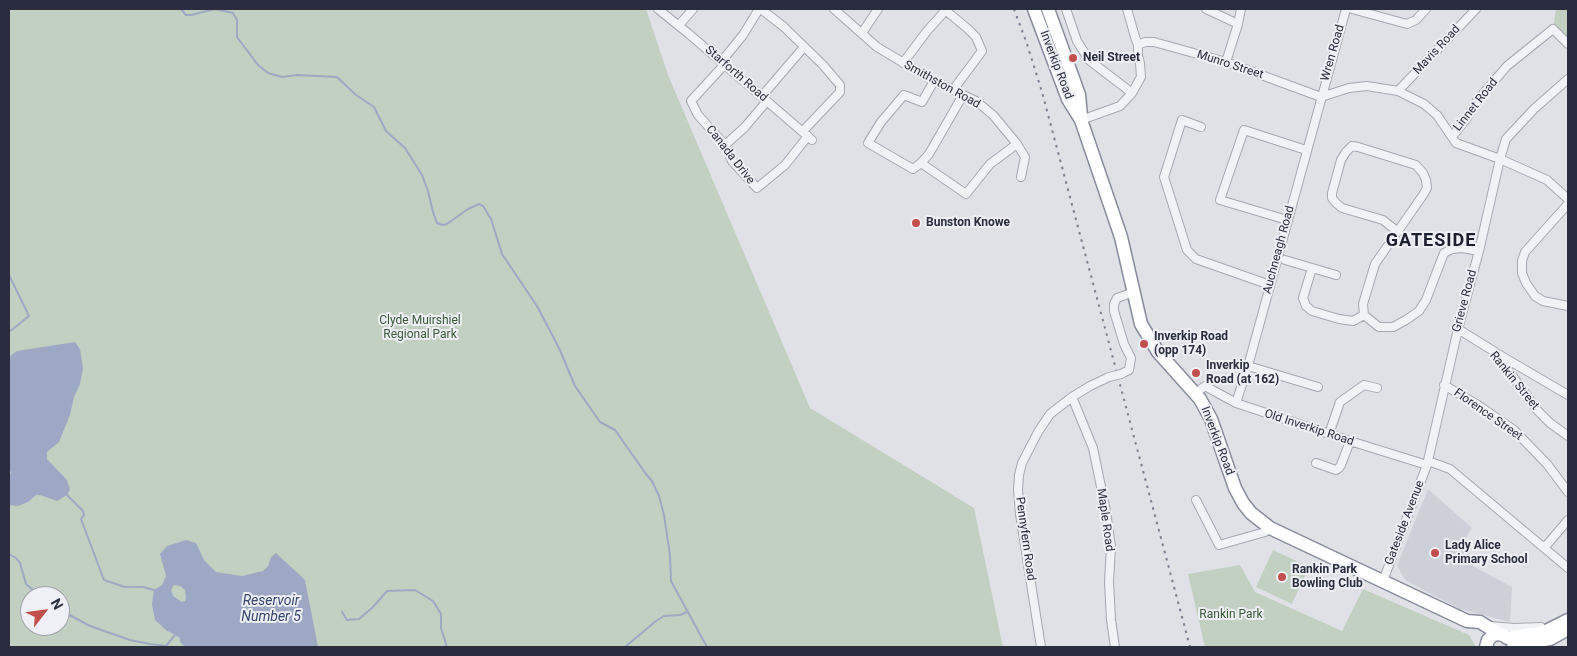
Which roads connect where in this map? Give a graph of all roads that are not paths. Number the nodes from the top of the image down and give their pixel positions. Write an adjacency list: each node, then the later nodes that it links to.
1 (658, 9): 18 (street, Starforth Road)
2 (693, 9): 18 (street)
3 (760, 9): 22 (street); 24 (street)
4 (834, 9): 19 (street, Smithston Road)
5 (878, 9): 19 (street)
6 (1034, 9): 34 (highway, Inverkip Road)
7 (1048, 9): 34 (highway, Inverkip Road)
8 (1066, 9): 30 (street)
9 (1127, 9): 21 (street)
10 (1206, 9): 17 (street)
11 (1241, 9): 17 (street)
12 (1346, 9): 32 (street, Wren Road)
13 (1352, 9): 14 (street)
14 (1426, 9)
15 (1476, 9): 29 (street, Mavis Road)
16 (945, 10): 25 (street); 28 (street)
17 (1238, 24): 23 (street)
18 (679, 26): 24 (street, Starforth Road)
19 (862, 33): 25 (street, Smithston Road)
20 (1568, 44): 37 (street, Linnet Road)
21 (1138, 45): 23 (street, Munro Street); 30 (street)
22 (804, 48): 33 (street); 36 (street)
23 (1226, 62): 32 (street, Munro Street)
24 (723, 63): 33 (street, Starforth Road); 39 (street, Canada Drive)
25 (903, 63): 27 (street, Smithston Road)
26 (1568, 79): 41 (street, Grieve Road)
27 (934, 81): 28 (street, Smithston Road); 42 (street)
28 (953, 90): 31 (street, Smithston Road)
29 (1398, 91): 32 (street); 37 (street)
30 (1132, 93): 34 (street)
31 (964, 95): 38 (street, Smithston Road); 42 (street)
32 (1320, 97): 40 (street, Auchneagh Road)
33 (764, 98): 36 (street, Starforth Road); 39 (street)
34 (1081, 120): 53 (highway, Inverkip Road)
35 (1200, 127): 52 (street)
36 (808, 136): 39 (street, Canada Drive)
37 (1452, 137): 41 (street)
38 (1017, 144): 42 (street); 43 (street, Smithston Road)
39 (725, 145)
40 (1306, 150): 46 (street, Auchneagh Road); 46 (street)
41 (1500, 159): 44 (street); 48 (street, Grieve Road)
42 (921, 162)
43 (1021, 177)
44 (1568, 199)
45 (1568, 204): 54 (street)
46 (1287, 220): 52 (street, Auchneagh Road)
47 (1398, 232): 47 (street); 55 (street)
48 (1479, 251): 55 (street); 56 (street, Grieve Road)
49 (1285, 260): 50 (street)
50 (1312, 268): 51 (street); 55 (street)
51 (1336, 275)
52 (1270, 285): 58 (street, Auchneagh Road)
53 (1134, 292): 62 (highway, Inverkip Road); 64 (street, Pennyfern Road, bridge)
54 (1568, 306)
55 (1364, 315)
56 (1458, 329): 57 (street, Rankin Street); 59 (street, Grieve Road)
57 (1495, 352): 63 (street); 67 (street, Rankin Street)
58 (1248, 366): 60 (street); 65 (street, Auchneagh Road)
59 (1444, 385): 70 (street, Grieve Road); 71 (street, Florence Street)
60 (1318, 387)
61 (1377, 388): 66 (street)
62 (1196, 393): 65 (street, Old Inverkip Road); 74 (highway, Inverkip Road)
63 (1568, 395)
64 (1072, 397): 86 (street, Pennyfern Road); 87 (street, Maple Road)
65 (1236, 403): 66 (street, Old Inverkip Road)
66 (1329, 434): 68 (street, Old Inverkip Road)
67 (1568, 436)
68 (1350, 441): 69 (street); 70 (street, Old Inverkip Road)
69 (1316, 463)
70 (1428, 463): 75 (street, Old Inverkip Road); 77 (street, Gateside Avenue)
71 (1568, 492)
72 (1196, 500): 74 (street)
73 (1568, 520): 75 (street)
74 (1270, 528): 77 (highway, Inverkip Road)
75 (1545, 547): 76 (street, Old Inverkip Road)
76 (1568, 568)
77 (1383, 581): 79 (highway, Inverkip Road)
78 (1568, 620): 81 (highway)
79 (1468, 621): 80 (highway, Inverkip Road); 84 (highway, Inverkip Road)
80 (1488, 626): 81 (street); 83 (highway, Inverkip Road)
81 (1555, 626): 83 (highway)
82 (1568, 629): 85 (highway)
83 (1508, 642): 84 (highway); 85 (highway)
84 (1486, 645)
85 (1534, 646)
86 (1041, 647)
87 (1115, 647)

